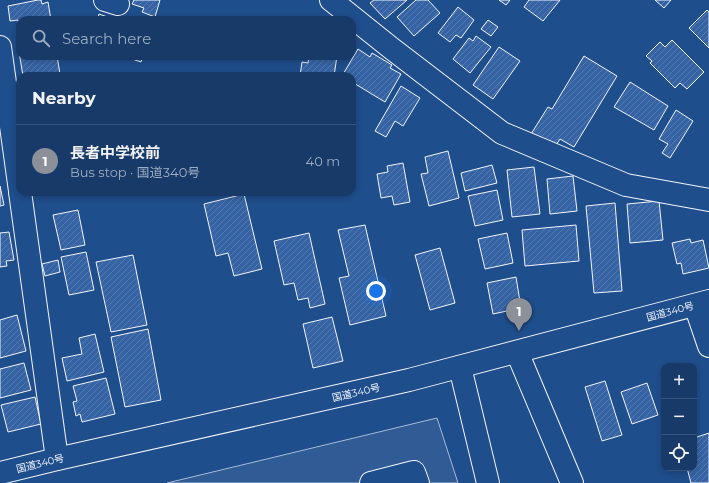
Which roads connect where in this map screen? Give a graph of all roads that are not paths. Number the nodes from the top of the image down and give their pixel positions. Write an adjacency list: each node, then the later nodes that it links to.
1 (331, 0): 2 (main road)
2 (351, 16)
3 (356, 20): 7 (main road)
4 (0, 47): 5 (main road)
5 (16, 163)
6 (21, 196): 12 (main road)
7 (709, 200)
8 (702, 303): 9 (main road); 10 (main road, 国道340号)
9 (709, 346)
10 (517, 352): 11 (main road, 国道340号); 17 (main road)
11 (460, 367): 12 (main road, 国道340号); 16 (main road)
12 (57, 458): 13 (main road, 国道340号)
13 (0, 472)
14 (371, 483): 15 (main road)
15 (418, 483)
16 (488, 483)
17 (572, 483)

